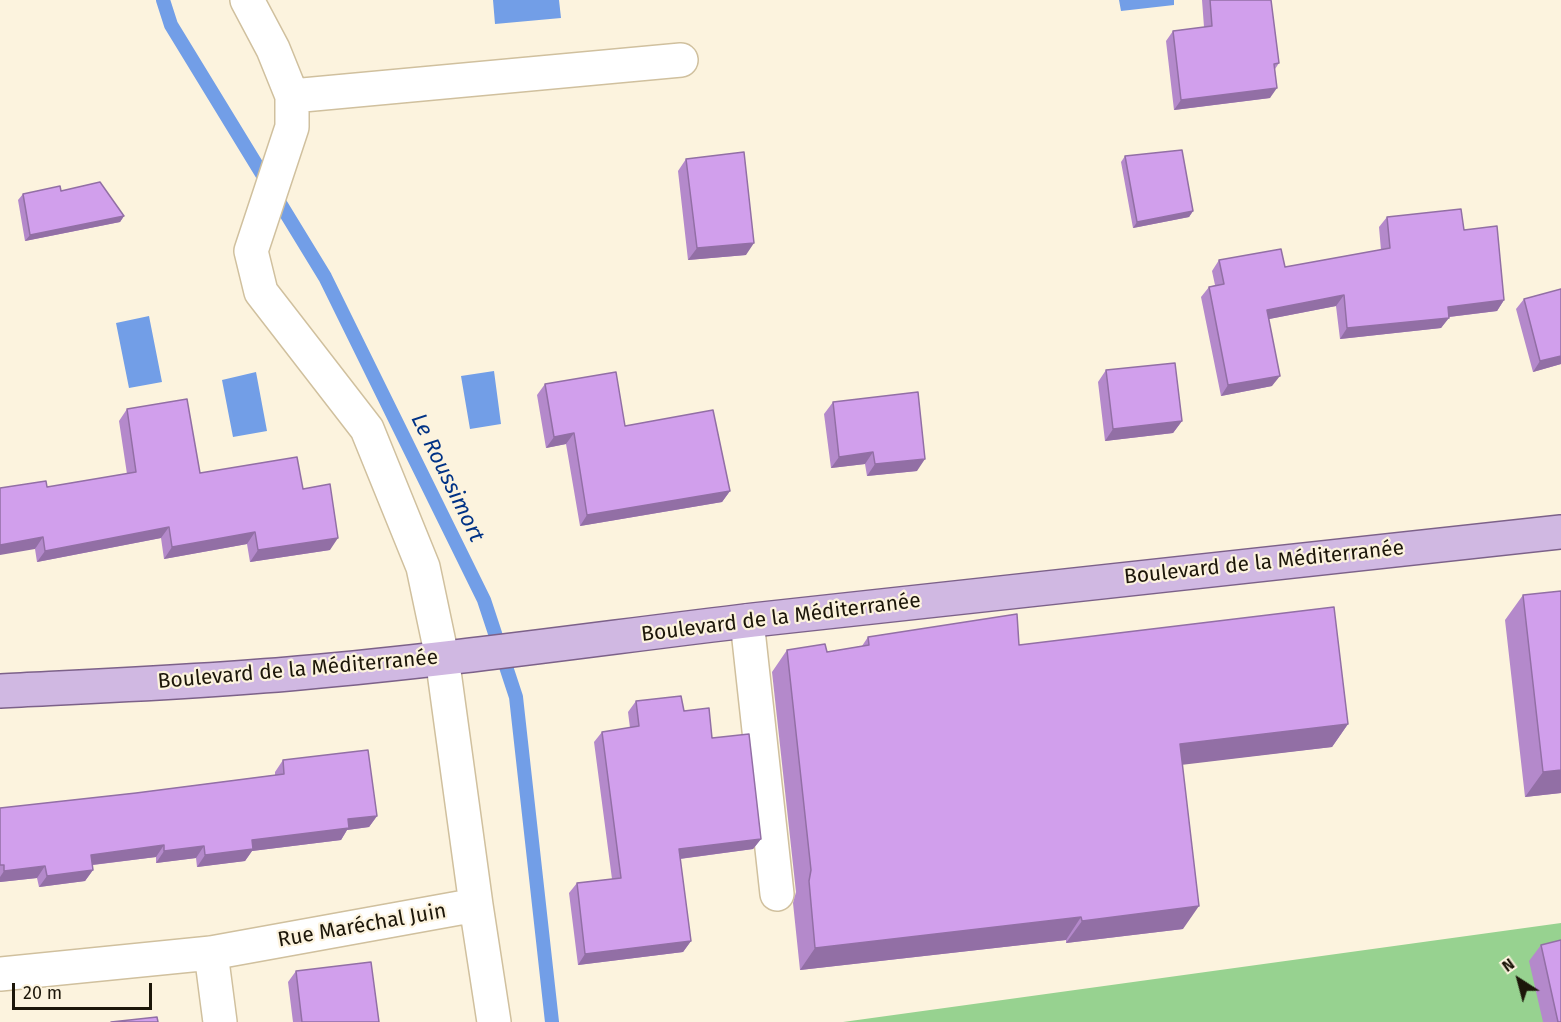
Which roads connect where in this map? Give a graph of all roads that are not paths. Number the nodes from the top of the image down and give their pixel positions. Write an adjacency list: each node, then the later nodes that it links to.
1 (247, 0): 3 (street)
2 (681, 60): 3 (street)
3 (292, 112): 6 (street, Rue Maréchal Juin)
4 (1561, 532): 5 (main road, Boulevard de la Méditerranée)
5 (747, 621): 6 (main road, Boulevard de la Méditerranée); 8 (street)
6 (456, 656): 7 (main road, Boulevard de la Méditerranée); 9 (street, Rue Maréchal Juin)
7 (0, 691)
8 (777, 894)
9 (476, 906): 10 (street, Rue Maréchal Juin); 13 (street)
10 (211, 953): 11 (street, Rue Maréchal Juin); 12 (street)
11 (0, 974)
12 (220, 1022)
13 (494, 1022)

